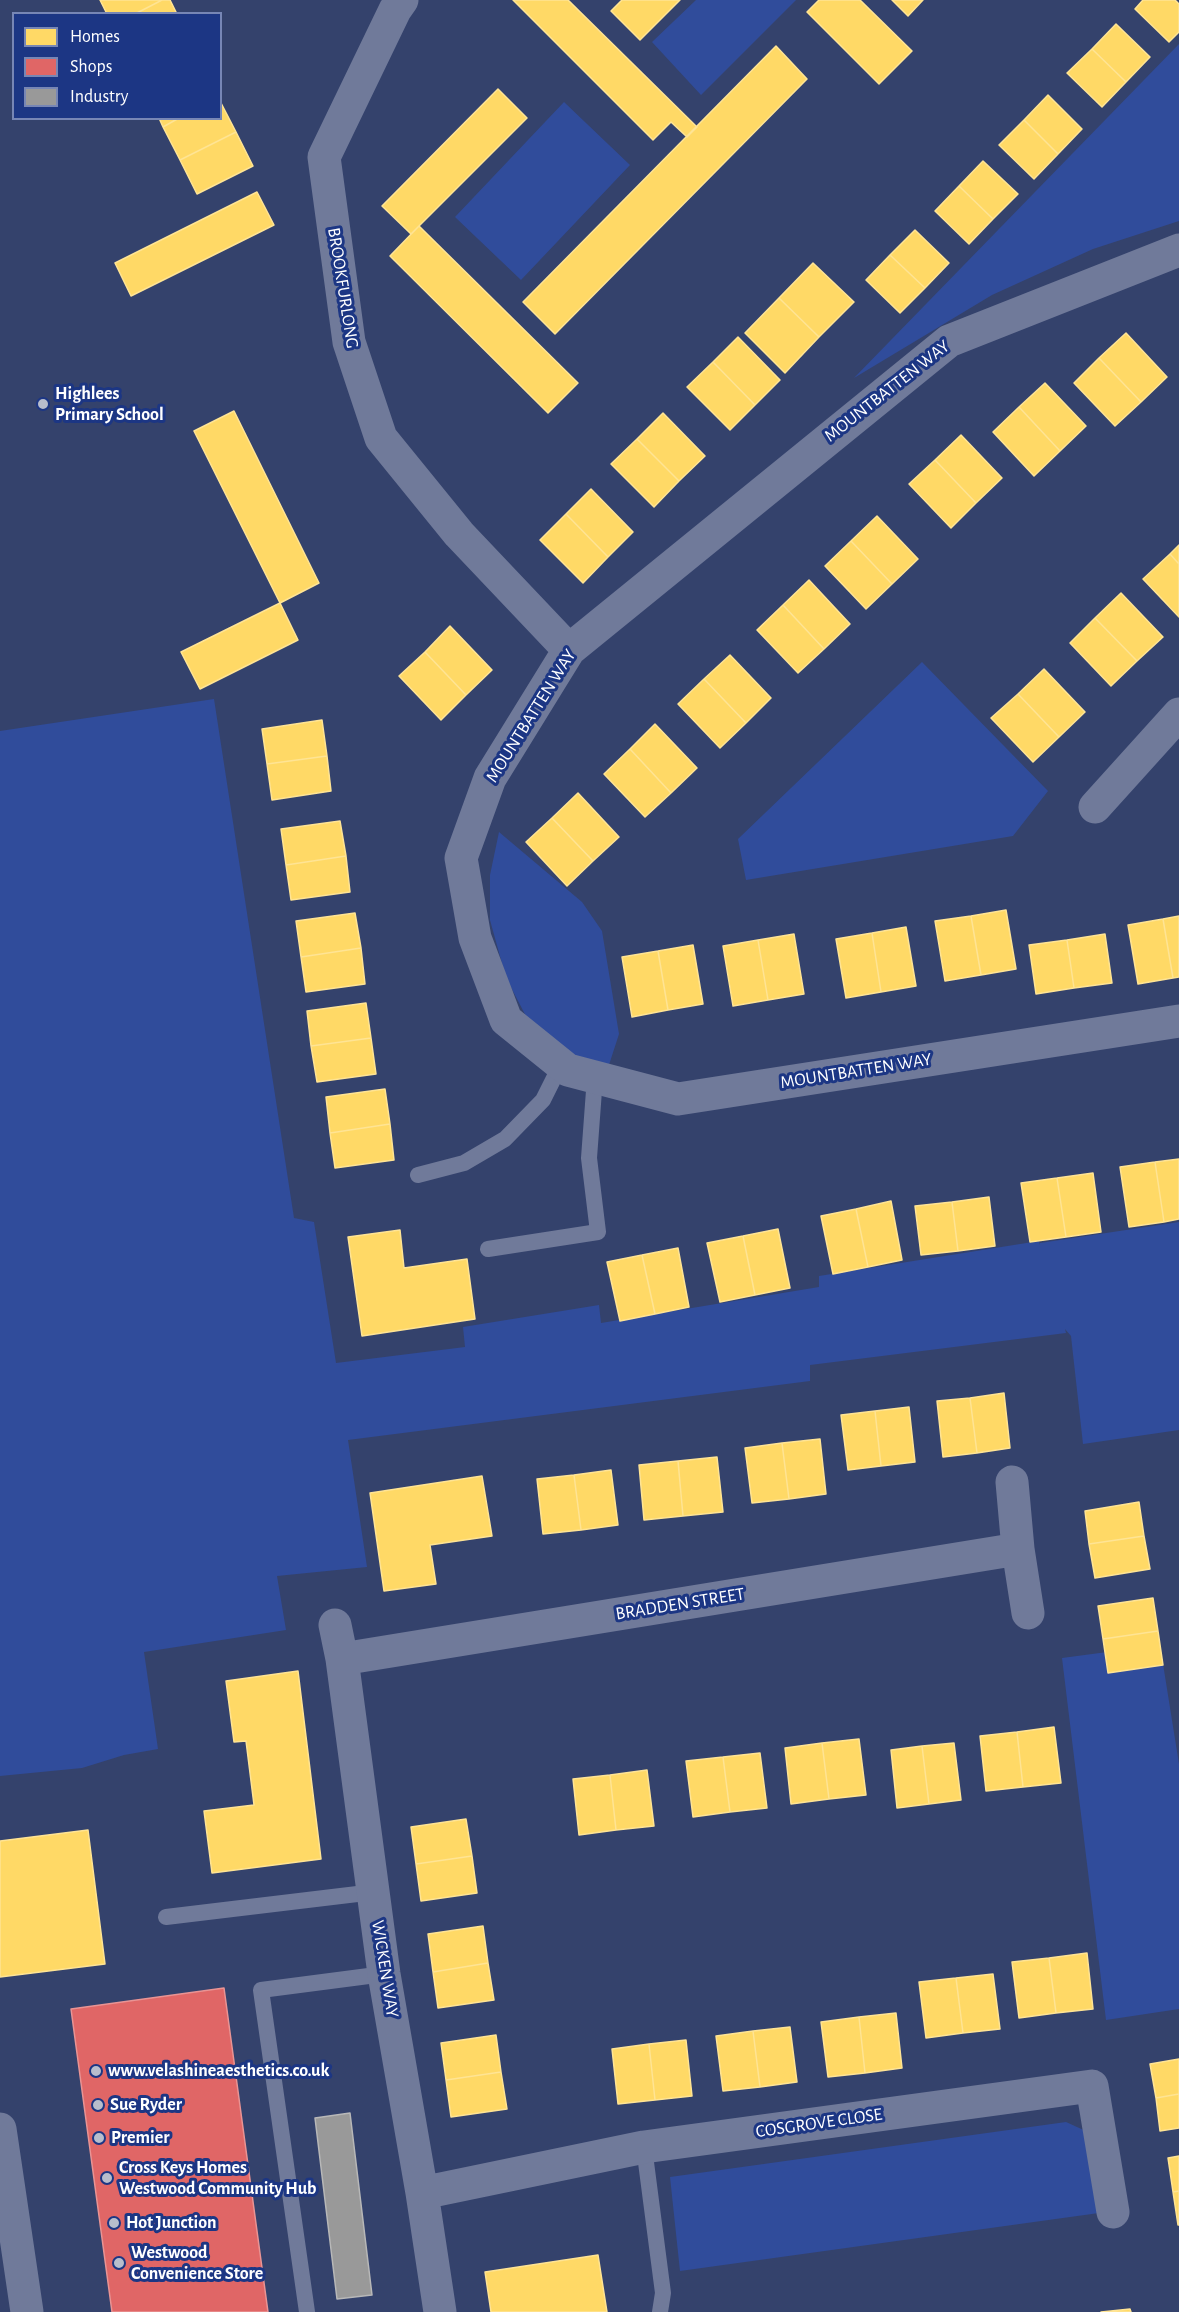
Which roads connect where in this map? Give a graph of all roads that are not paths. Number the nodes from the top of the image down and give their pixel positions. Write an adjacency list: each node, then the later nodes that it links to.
1 (394, 3): 3 (street, BROOKFURLONG)
2 (1179, 250): 3 (street, MOUNTBATTEN WAY)
3 (569, 650): 7 (street, MOUNTBATTEN WAY)
4 (1179, 714): 5 (street)
5 (1095, 807)
6 (1179, 1021): 8 (street, MOUNTBATTEN WAY)
7 (561, 1064): 8 (street, MOUNTBATTEN WAY); 9 (lane)
8 (595, 1077): 10 (lane)
9 (418, 1175)
10 (488, 1249)
11 (1012, 1482): 12 (street)
12 (1018, 1549): 13 (street); 15 (street, BRADDEN STREET)
13 (1028, 1613)
14 (336, 1625): 15 (street, WICKEN WAY)
15 (342, 1659): 16 (street, WICKEN WAY)
16 (374, 1892): 17 (lane); 18 (street, WICKEN WAY)
17 (166, 1917)
18 (384, 1974): 21 (street, WICKEN WAY); 24 (lane)
19 (0, 2129): 23 (street)
20 (644, 2147): 21 (street, COSGROVE CLOSE); 22 (street, COSGROVE CLOSE); 26 (lane)
21 (422, 2193): 25 (street, WICKEN WAY)
22 (1113, 2212)
23 (27, 2312)
24 (307, 2312)
25 (440, 2312)
26 (660, 2312)

